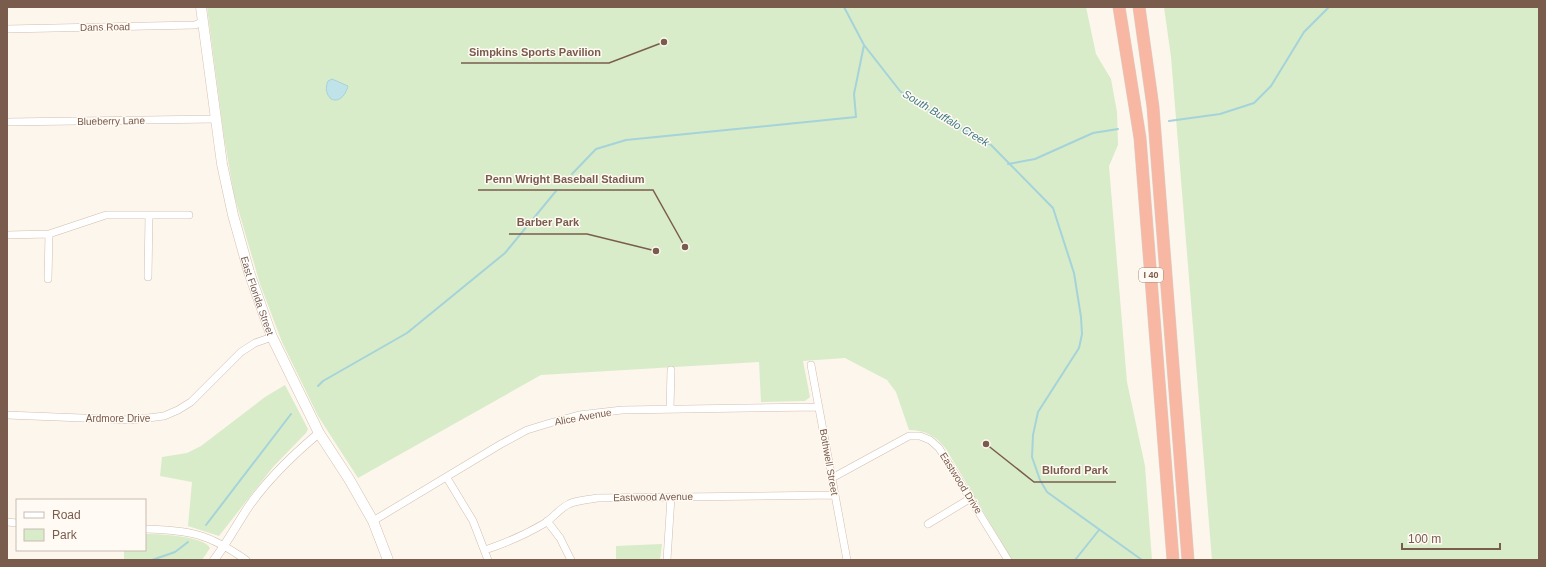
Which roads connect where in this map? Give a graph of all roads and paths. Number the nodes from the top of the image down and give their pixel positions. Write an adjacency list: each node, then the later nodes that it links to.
1 (200, 7): 4 (main road, East Florida Street)
2 (1119, 7): 40 (highway, I 40)
3 (1139, 7): 41 (highway, I 40)
4 (202, 22): 5 (street, Dans Road); 6 (main road, East Florida Street)
5 (7, 30)
6 (215, 119): 7 (street, Blueberry Lane); 14 (main road, East Florida Street)
7 (7, 122)
8 (189, 214): 9 (street)
9 (149, 215): 10 (street); 12 (street)
10 (49, 234): 11 (street); 13 (street)
11 (7, 235)
12 (148, 277)
13 (48, 279)
14 (272, 337): 19 (street, Ardmore Drive); 20 (main road, East Florida Street)
15 (811, 365): 17 (street, Bothwell Street)
16 (671, 370): 18 (street)
17 (819, 407): 18 (street, Alice Avenue); 22 (street, Bothwell Street)
18 (670, 410): 21 (street, Alice Avenue)
19 (7, 415)
20 (319, 433): 26 (main road, East Florida Street); 30 (street)
21 (447, 478): 26 (street, Alice Avenue); 31 (street)
22 (832, 478): 23 (street, Bothwell Street); 25 (street, Eastwood Drive)
23 (835, 495): 24 (street, Eastwood Avenue); 38 (street, Bothwell Street)
24 (671, 497): 27 (street, Eastwood Avenue); 37 (street)
25 (971, 498): 28 (street); 39 (street, Eastwood Drive)
26 (373, 521): 34 (main road, East Florida Street)
27 (547, 521): 31 (street, Eastwood Avenue); 36 (street)
28 (928, 524)
29 (146, 529): 30 (street)
30 (225, 546): 32 (street); 33 (street)
31 (485, 550): 35 (street)
32 (214, 560)
33 (246, 560)
34 (388, 560)
35 (488, 560)
36 (571, 560)
37 (667, 560)
38 (847, 560)
39 (1008, 560)
40 (1173, 560)
41 (1188, 560)

